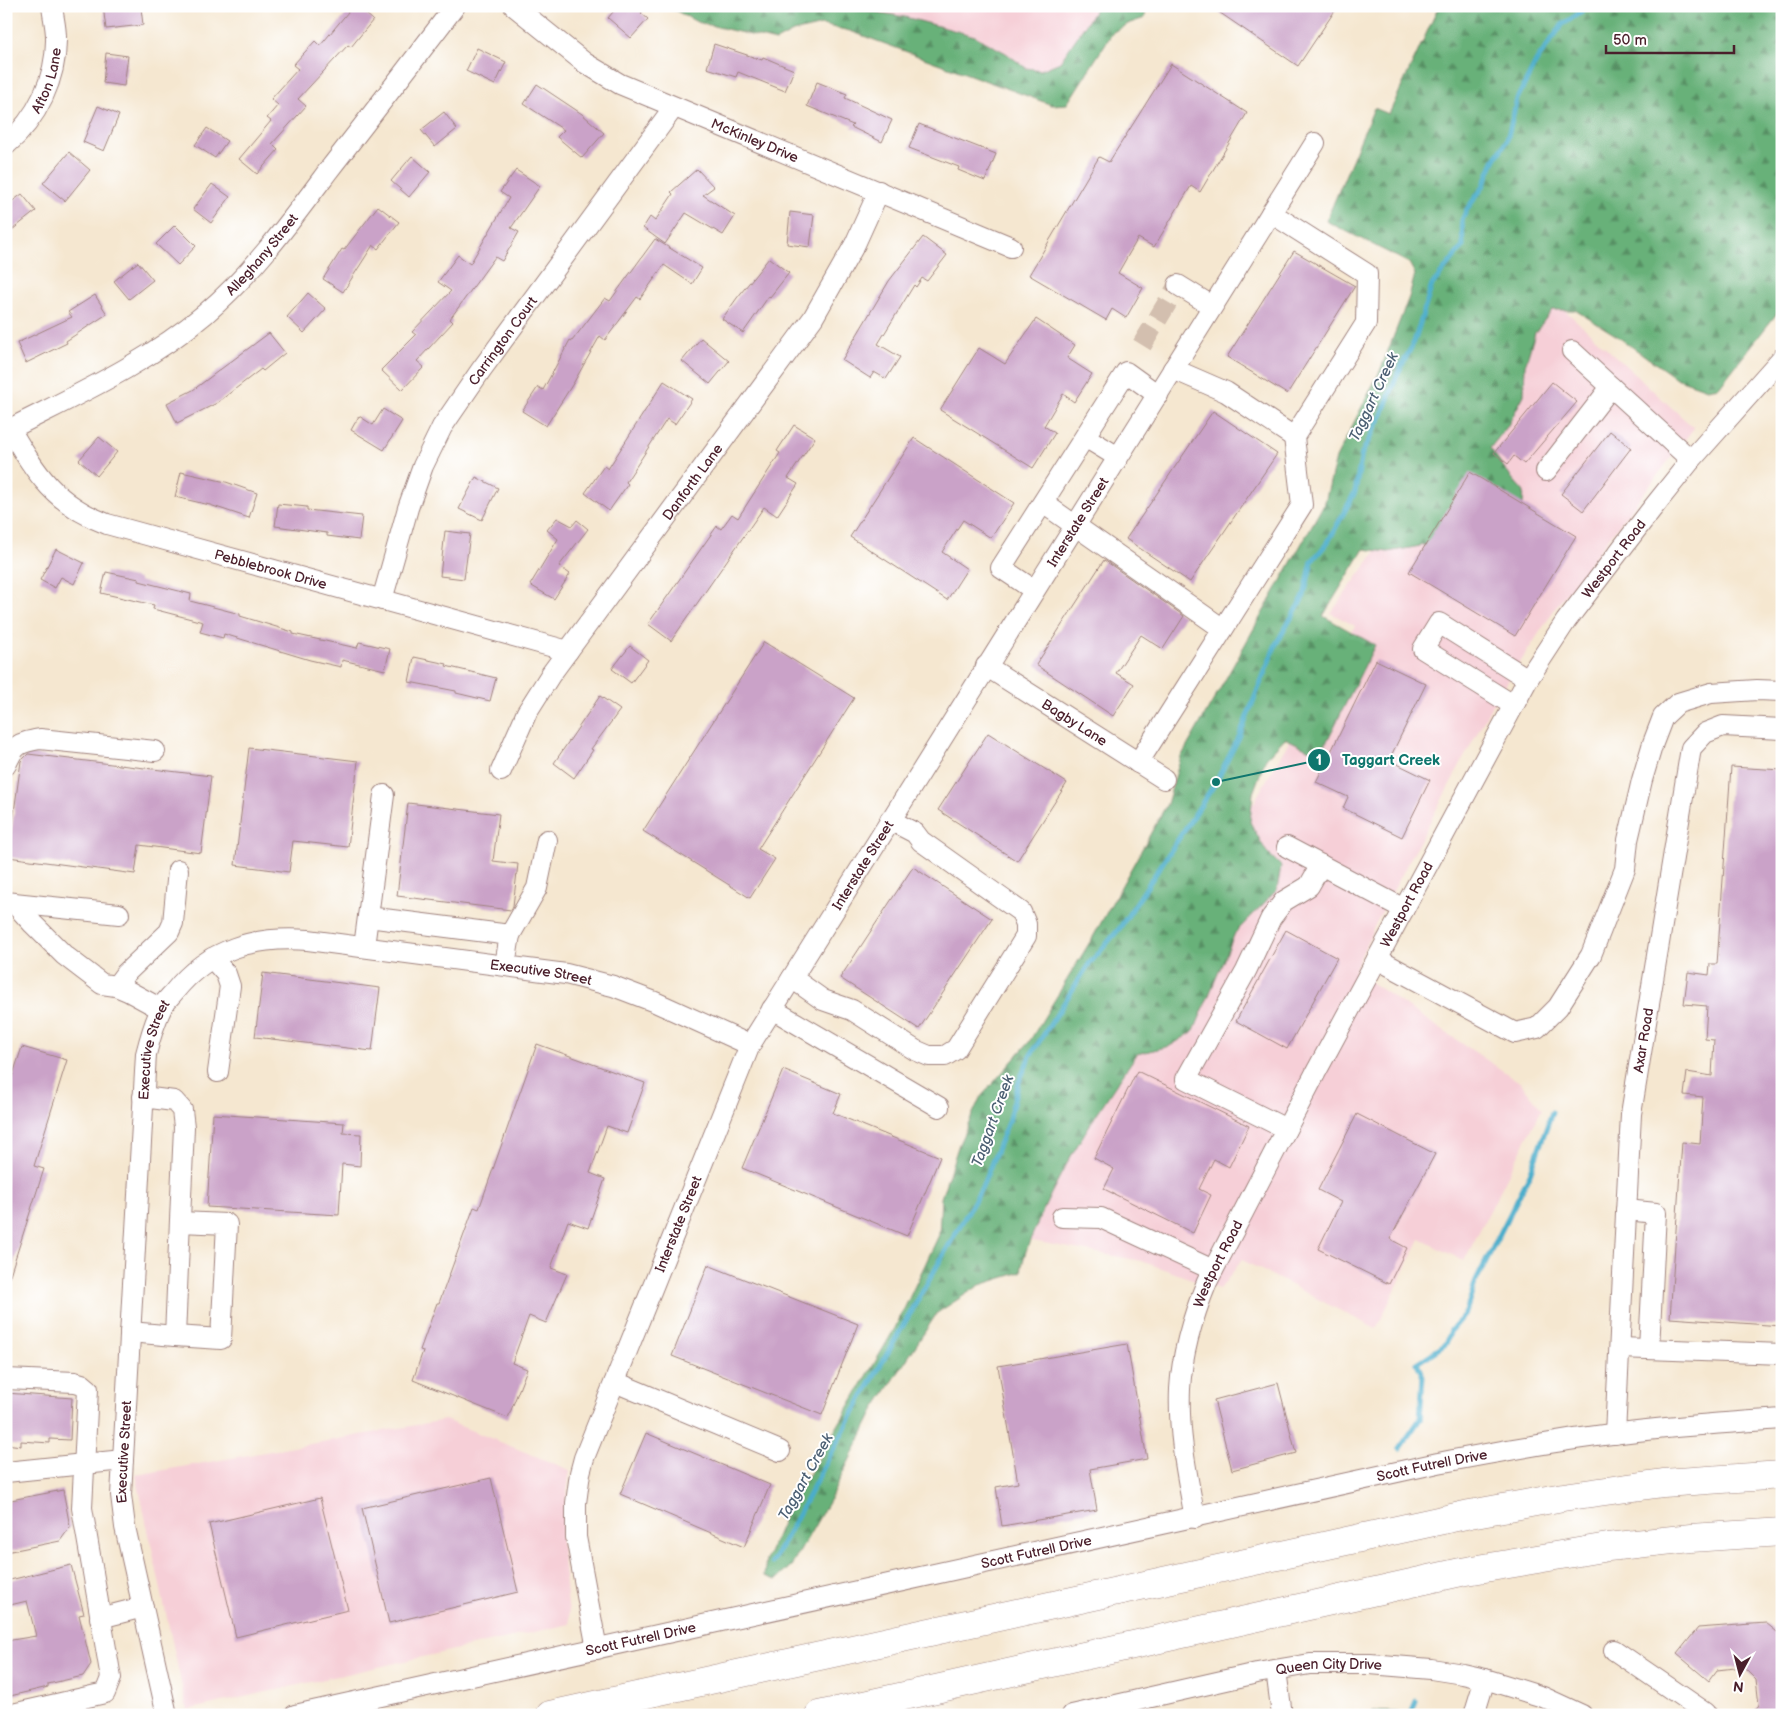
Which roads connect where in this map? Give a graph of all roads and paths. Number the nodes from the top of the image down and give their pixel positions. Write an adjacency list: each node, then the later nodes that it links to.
1 (52, 6): 6 (street, Afton Lane)
2 (455, 6): 17 (street, Alleghany Street)
3 (514, 6): 4 (street, McKinley Drive)
4 (674, 107): 7 (street, McKinley Drive); 26 (street, Carrington Court)
5 (1315, 143): 8 (street, Interstate Street)
6 (6, 145)
7 (879, 191): 9 (street, McKinley Drive); 28 (street, Danforth Lane)
8 (1271, 213): 11 (street, Interstate Street); 19 (street)
9 (1011, 247)
10 (1178, 284): 11 (street)
11 (1212, 306): 14 (street, Interstate Street)
12 (1572, 351): 15 (street)
13 (1782, 358): 21 (street, Westport Road)
14 (1173, 369): 16 (street, Interstate Street); 19 (street)
15 (1611, 387): 21 (street); 22 (street)
16 (1158, 395): 18 (street); 20 (street, Interstate Street)
17 (8, 430): 26 (street, Pebblebrook Drive)
18 (1085, 437): 20 (street); 23 (street)
19 (1294, 437): 27 (street)
20 (1118, 458): 24 (street, Interstate Street)
21 (1692, 460): 30 (street, Westport Road)
22 (1546, 471)
23 (1043, 503): 24 (street); 25 (street)
24 (1076, 524): 25 (street, Interstate Street); 27 (street)
25 (1034, 590): 29 (street, Interstate Street)
26 (382, 600): 28 (street, Pebblebrook Drive)
27 (1223, 629): 35 (street)
28 (568, 651): 37 (street, Danforth Lane)
29 (986, 666): 35 (street, Bagby Lane); 40 (street, Interstate Street)
30 (1528, 679): 32 (street, Westport Road); 32 (street)
31 (1782, 691): 52 (street)
32 (1513, 705): 46 (street, Westport Road)
33 (1782, 730): 63 (street, Axar Road)
34 (155, 750): 36 (street)
35 (1138, 763): 38 (street, Bagby Lane)
36 (6, 765)
37 (501, 771)
38 (1164, 779)
39 (384, 795): 48 (street)
40 (890, 820): 54 (street, Interstate Street); 54 (street)
41 (547, 840): 49 (street)
42 (1287, 847): 43 (street)
43 (1321, 865): 46 (street); 62 (street)
44 (178, 870): 55 (street)
45 (10, 902): 47 (street); 55 (street)
46 (1404, 909): 52 (street, Westport Road)
47 (119, 914)
48 (368, 917): 49 (street); 50 (street)
49 (510, 935): 53 (street)
50 (364, 947): 51 (street, Executive Street); 53 (street, Executive Street)
51 (212, 958): 56 (street, Executive Street); 59 (street)
52 (1377, 959): 62 (street, Westport Road)
53 (505, 965): 58 (street, Executive Street)
54 (792, 978): 57 (street, Interstate Street)
55 (116, 986): 56 (street)
56 (161, 1009): 60 (street, Executive Street)
57 (772, 1009): 58 (street, Interstate Street); 61 (street)
58 (750, 1046): 73 (street, Interstate Street)
59 (218, 1072)
60 (144, 1097): 65 (street); 67 (street, Executive Street)
61 (939, 1107)
62 (1286, 1130): 66 (street, Westport Road)
63 (1626, 1210): 69 (street, Axar Road); 70 (street)
64 (1062, 1217): 66 (street)
65 (180, 1222): 68 (street); 68 (street)
66 (1213, 1270): 81 (street, Westport Road)
67 (130, 1332): 68 (street); 77 (street, Executive Street)
68 (176, 1336)
69 (1620, 1348): 70 (street); 75 (street, Axar Road)
70 (1649, 1349): 71 (street)
71 (1782, 1354)
72 (6, 1379): 78 (street)
73 (615, 1382): 76 (street); 85 (street, Interstate Street)
74 (1782, 1419): 75 (street, Scott Futrell Drive)
75 (1616, 1434): 81 (street, Scott Futrell Drive)
76 (780, 1451)
77 (123, 1460): 78 (street); 83 (street, Executive Street)
78 (84, 1463): 79 (street); 84 (street)
79 (6, 1472)
80 (1782, 1476): 93 (highway)
81 (1195, 1518): 85 (street, Scott Futrell Drive)
82 (1782, 1532): 94 (highway)
83 (143, 1608): 84 (street); 91 (street, Executive Street)
84 (100, 1618): 90 (street)
85 (597, 1649): 92 (street, Scott Futrell Drive)
86 (1614, 1650): 89 (street)
87 (1276, 1670): 88 (street, Queen City Drive); 95 (street, Queen City Drive); 96 (street)
88 (1485, 1679): 97 (street); 98 (street, Queen City Drive)
89 (1706, 1714)
90 (8, 1715)
91 (167, 1715)
92 (295, 1715)
93 (550, 1715)
94 (819, 1715)
95 (1072, 1715)
96 (1282, 1715)
97 (1474, 1715)
98 (1582, 1715)

